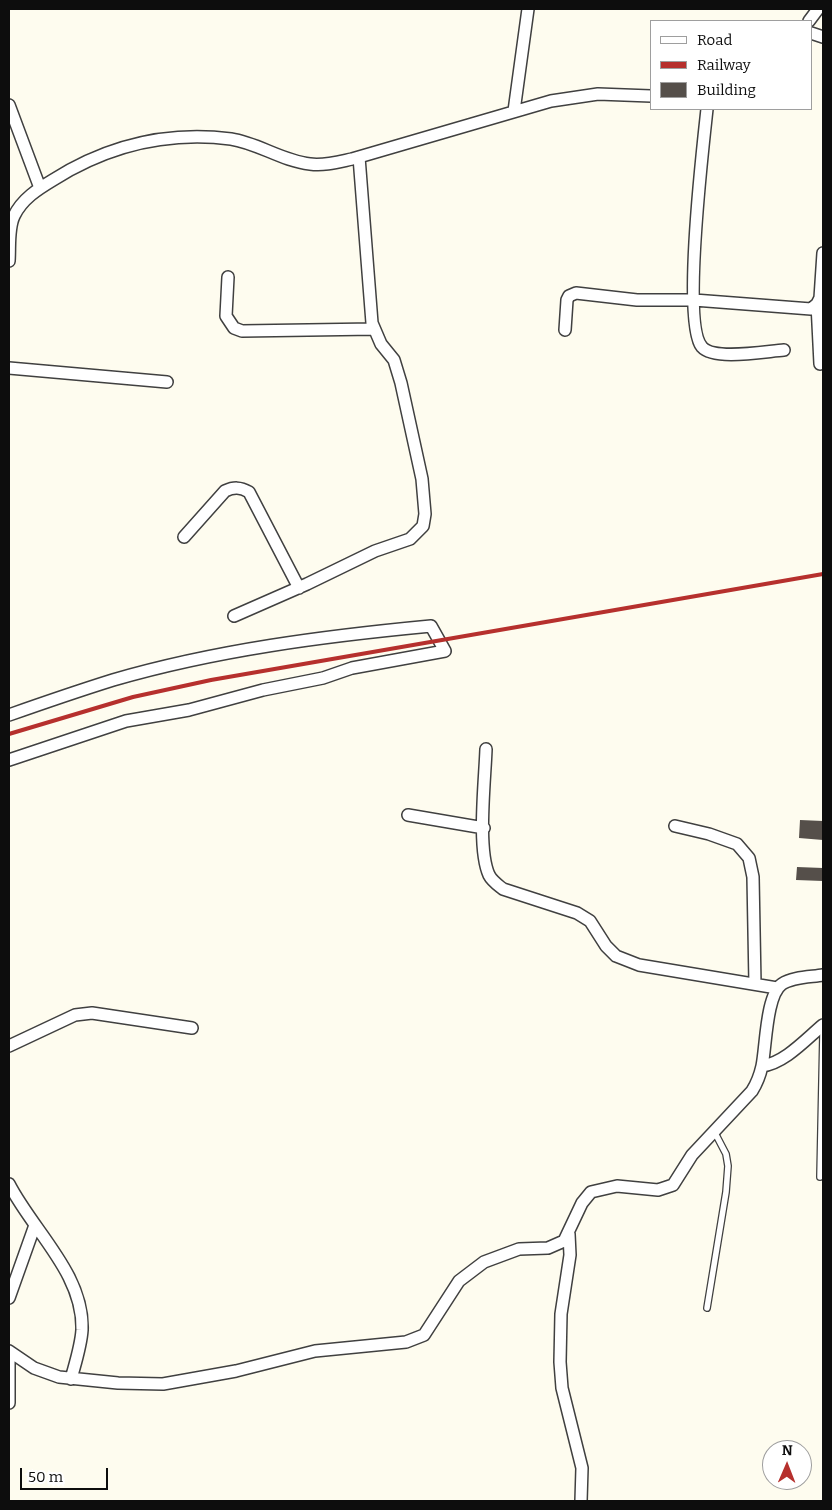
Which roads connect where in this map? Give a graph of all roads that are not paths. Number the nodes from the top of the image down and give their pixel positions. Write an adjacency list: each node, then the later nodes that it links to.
1 (528, 9): 7 (street)
2 (818, 9): 3 (street)
3 (810, 20)
4 (650, 96): 7 (street)
5 (9, 105): 9 (street)
6 (707, 110): 13 (street)
7 (514, 111): 8 (street)
8 (358, 157): 9 (street); 15 (street)
9 (40, 188): 11 (street)
10 (823, 253): 14 (street)
11 (9, 261)
12 (228, 276): 15 (street)
13 (694, 300): 14 (street); 16 (street); 17 (street)
14 (818, 304): 18 (street)
15 (374, 329): 22 (street)
16 (565, 330)
17 (784, 350)
18 (820, 364)
19 (9, 368): 20 (street)
20 (167, 382)
21 (184, 537): 22 (street)
22 (299, 588): 23 (street)
23 (234, 616)
24 (9, 715): 26 (street)
25 (486, 749): 29 (street)
26 (9, 760)
27 (408, 815): 29 (street)
28 (675, 826): 31 (street)
29 (484, 828): 31 (street)
30 (823, 975): 32 (street)
31 (755, 984): 32 (street)
32 (777, 988): 37 (street)
33 (823, 1025): 37 (street)
34 (192, 1028): 36 (street)
35 (823, 1033): 39 (lane)
36 (9, 1046)
37 (762, 1066): 38 (street)
38 (714, 1131): 42 (street); 44 (lane)
39 (820, 1177)
40 (9, 1184): 41 (street)
41 (35, 1225): 43 (street); 46 (street)
42 (569, 1234): 46 (street); 48 (street)
43 (9, 1298)
44 (708, 1308)
45 (9, 1351): 46 (street); 47 (street)
46 (71, 1379)
47 (9, 1403)
48 (581, 1501)

